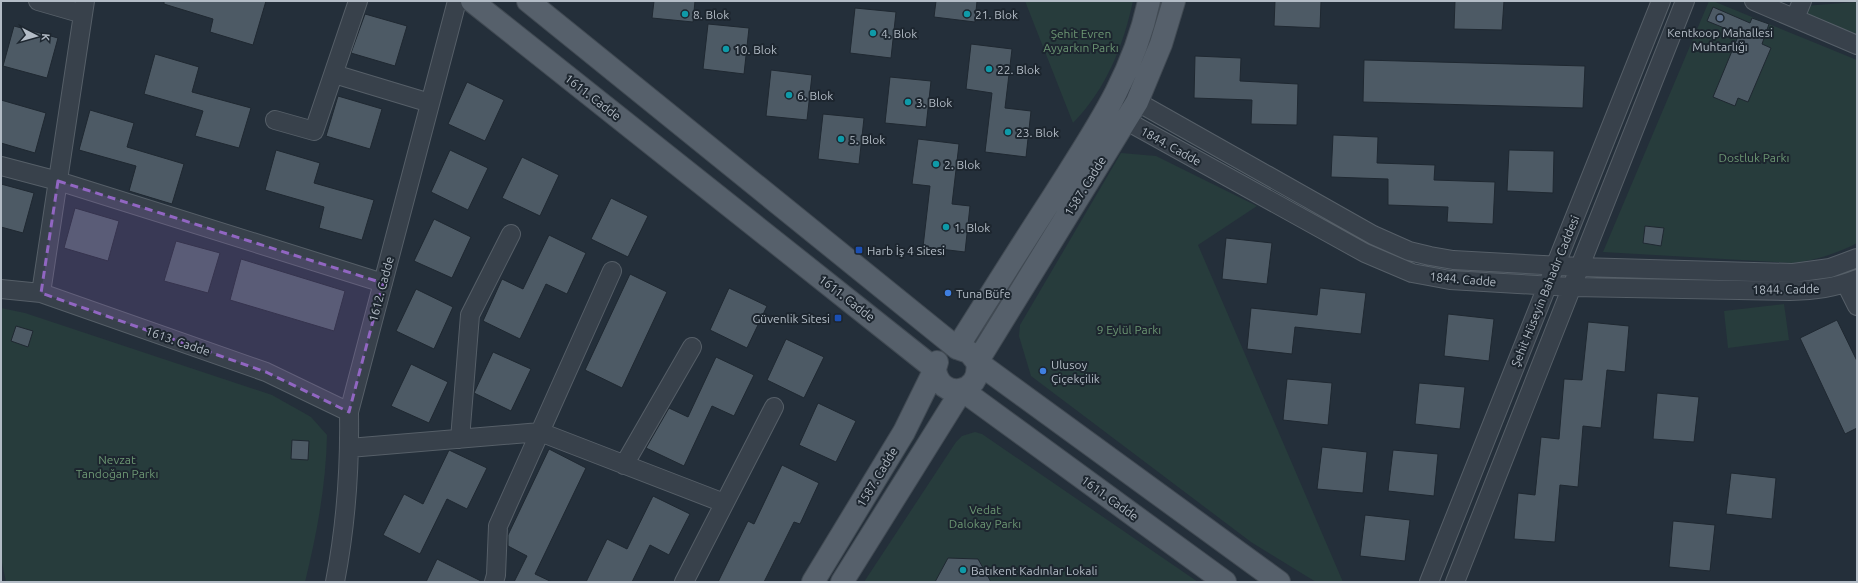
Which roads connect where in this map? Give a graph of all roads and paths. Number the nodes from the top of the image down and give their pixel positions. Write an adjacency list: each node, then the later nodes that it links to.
1 (38, 1): 12 (street)
2 (358, 1): 15 (street)
3 (457, 1): 18 (street, 1612. Cadde)
4 (472, 1): 38 (main road, 1611. Cadde)
5 (528, 1): 36 (main road)
6 (1150, 1): 16 (main road, 1587. Cadde)
7 (1174, 1): 17 (main road, 1587. Cadde)
8 (1661, 1): 25 (street, Şehit Hüseyin Bahadır Caddesi)
9 (1685, 1): 26 (street, Şehit Hüseyin Bahadır Caddesi)
10 (1754, 1): 13 (street)
11 (1802, 1): 13 (street)
12 (84, 8): 22 (street)
13 (1795, 18): 14 (street)
14 (1857, 45)
15 (334, 74): 18 (street); 20 (street)
16 (1118, 91): 17 (street, 1844. Cadde); 19 (main road, 1587. Cadde)
17 (1137, 102): 19 (main road, 1587. Cadde); 25 (street, 1844. Cadde)
18 (430, 103): 29 (street, 1612. Cadde)
19 (1117, 116): 30 (street, 1844. Cadde); 36 (main road, 1587. Cadde); 37 (main road, 1587. Cadde)
20 (275, 120)
21 (1, 166): 22 (street)
22 (58, 181): 29 (street); 33 (street)
23 (511, 234): 43 (street)
24 (1857, 258): 26 (street, 1844. Cadde)
25 (1556, 265): 26 (street, 1844. Cadde); 30 (street, Şehit Hüseyin Bahadır Caddesi)
26 (1580, 267): 31 (street, Şehit Hüseyin Bahadır Caddesi)
27 (612, 271): 42 (street)
28 (1852, 281): 31 (street, 1844. Cadde); 34 (street)
29 (383, 283): 41 (street, 1612. Cadde)
30 (1548, 285): 31 (street, 1844. Cadde); 54 (street, Şehit Hüseyin Bahadır Caddesi)
31 (1572, 286): 55 (street, Şehit Hüseyin Bahadır Caddesi)
32 (1, 289): 33 (street, 1613. Cadde)
33 (41, 293): 41 (street, 1613. Cadde)
34 (1857, 306)
35 (692, 347): 45 (street)
36 (956, 348): 37 (main road); 38 (main road)
37 (977, 362): 39 (main road); 53 (main road)
38 (936, 369): 39 (main road, 1611. Cadde); 50 (main road, 1587. Cadde)
39 (962, 390): 51 (main road); 52 (main road, 1611. Cadde)
40 (774, 407): 46 (street)
41 (349, 412): 44 (street, 1612. Cadde)
42 (540, 432): 43 (street); 45 (street); 48 (street)
43 (460, 439): 44 (street)
44 (349, 448): 47 (street, 1612. Cadde)
45 (624, 465): 46 (street)
46 (724, 503): 49 (street)
47 (335, 582)
48 (494, 582)
49 (684, 582)
50 (813, 582)
51 (842, 582)
52 (1225, 582)
53 (1279, 582)
54 (1429, 582)
55 (1455, 582)

